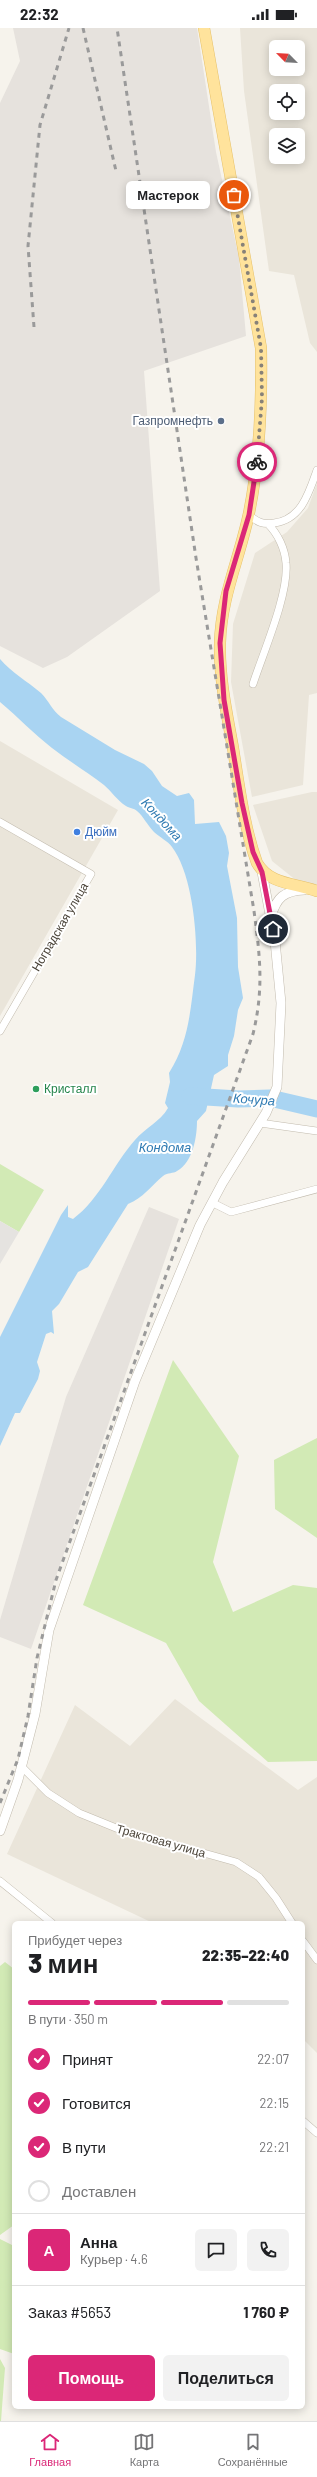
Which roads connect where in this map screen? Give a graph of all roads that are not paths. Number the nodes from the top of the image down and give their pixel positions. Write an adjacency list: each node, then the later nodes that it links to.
1 (204, 28): 3 (main road)
2 (317, 470): 4 (street)
3 (249, 515): 4 (street); 7 (main road)
4 (268, 524): 5 (street)
5 (253, 684)
6 (0, 822): 10 (street, Ноградская улица)
7 (262, 872): 8 (main road); 9 (street)
8 (315, 890): 9 (street)
9 (270, 917): 11 (street)
10 (0, 1031)
11 (260, 1123): 12 (street); 14 (street)
12 (317, 1131)
13 (317, 1189): 14 (street)
14 (213, 1203): 15 (street)
15 (21, 1766): 16 (street); 19 (street, Трактовая улица)
16 (0, 1831)
17 (0, 1881): 18 (street)
18 (50, 1921)
19 (291, 1921)
20 (305, 1944): 21 (street)
21 (317, 1960)
22 (305, 2123): 23 (street)
23 (317, 2133)

